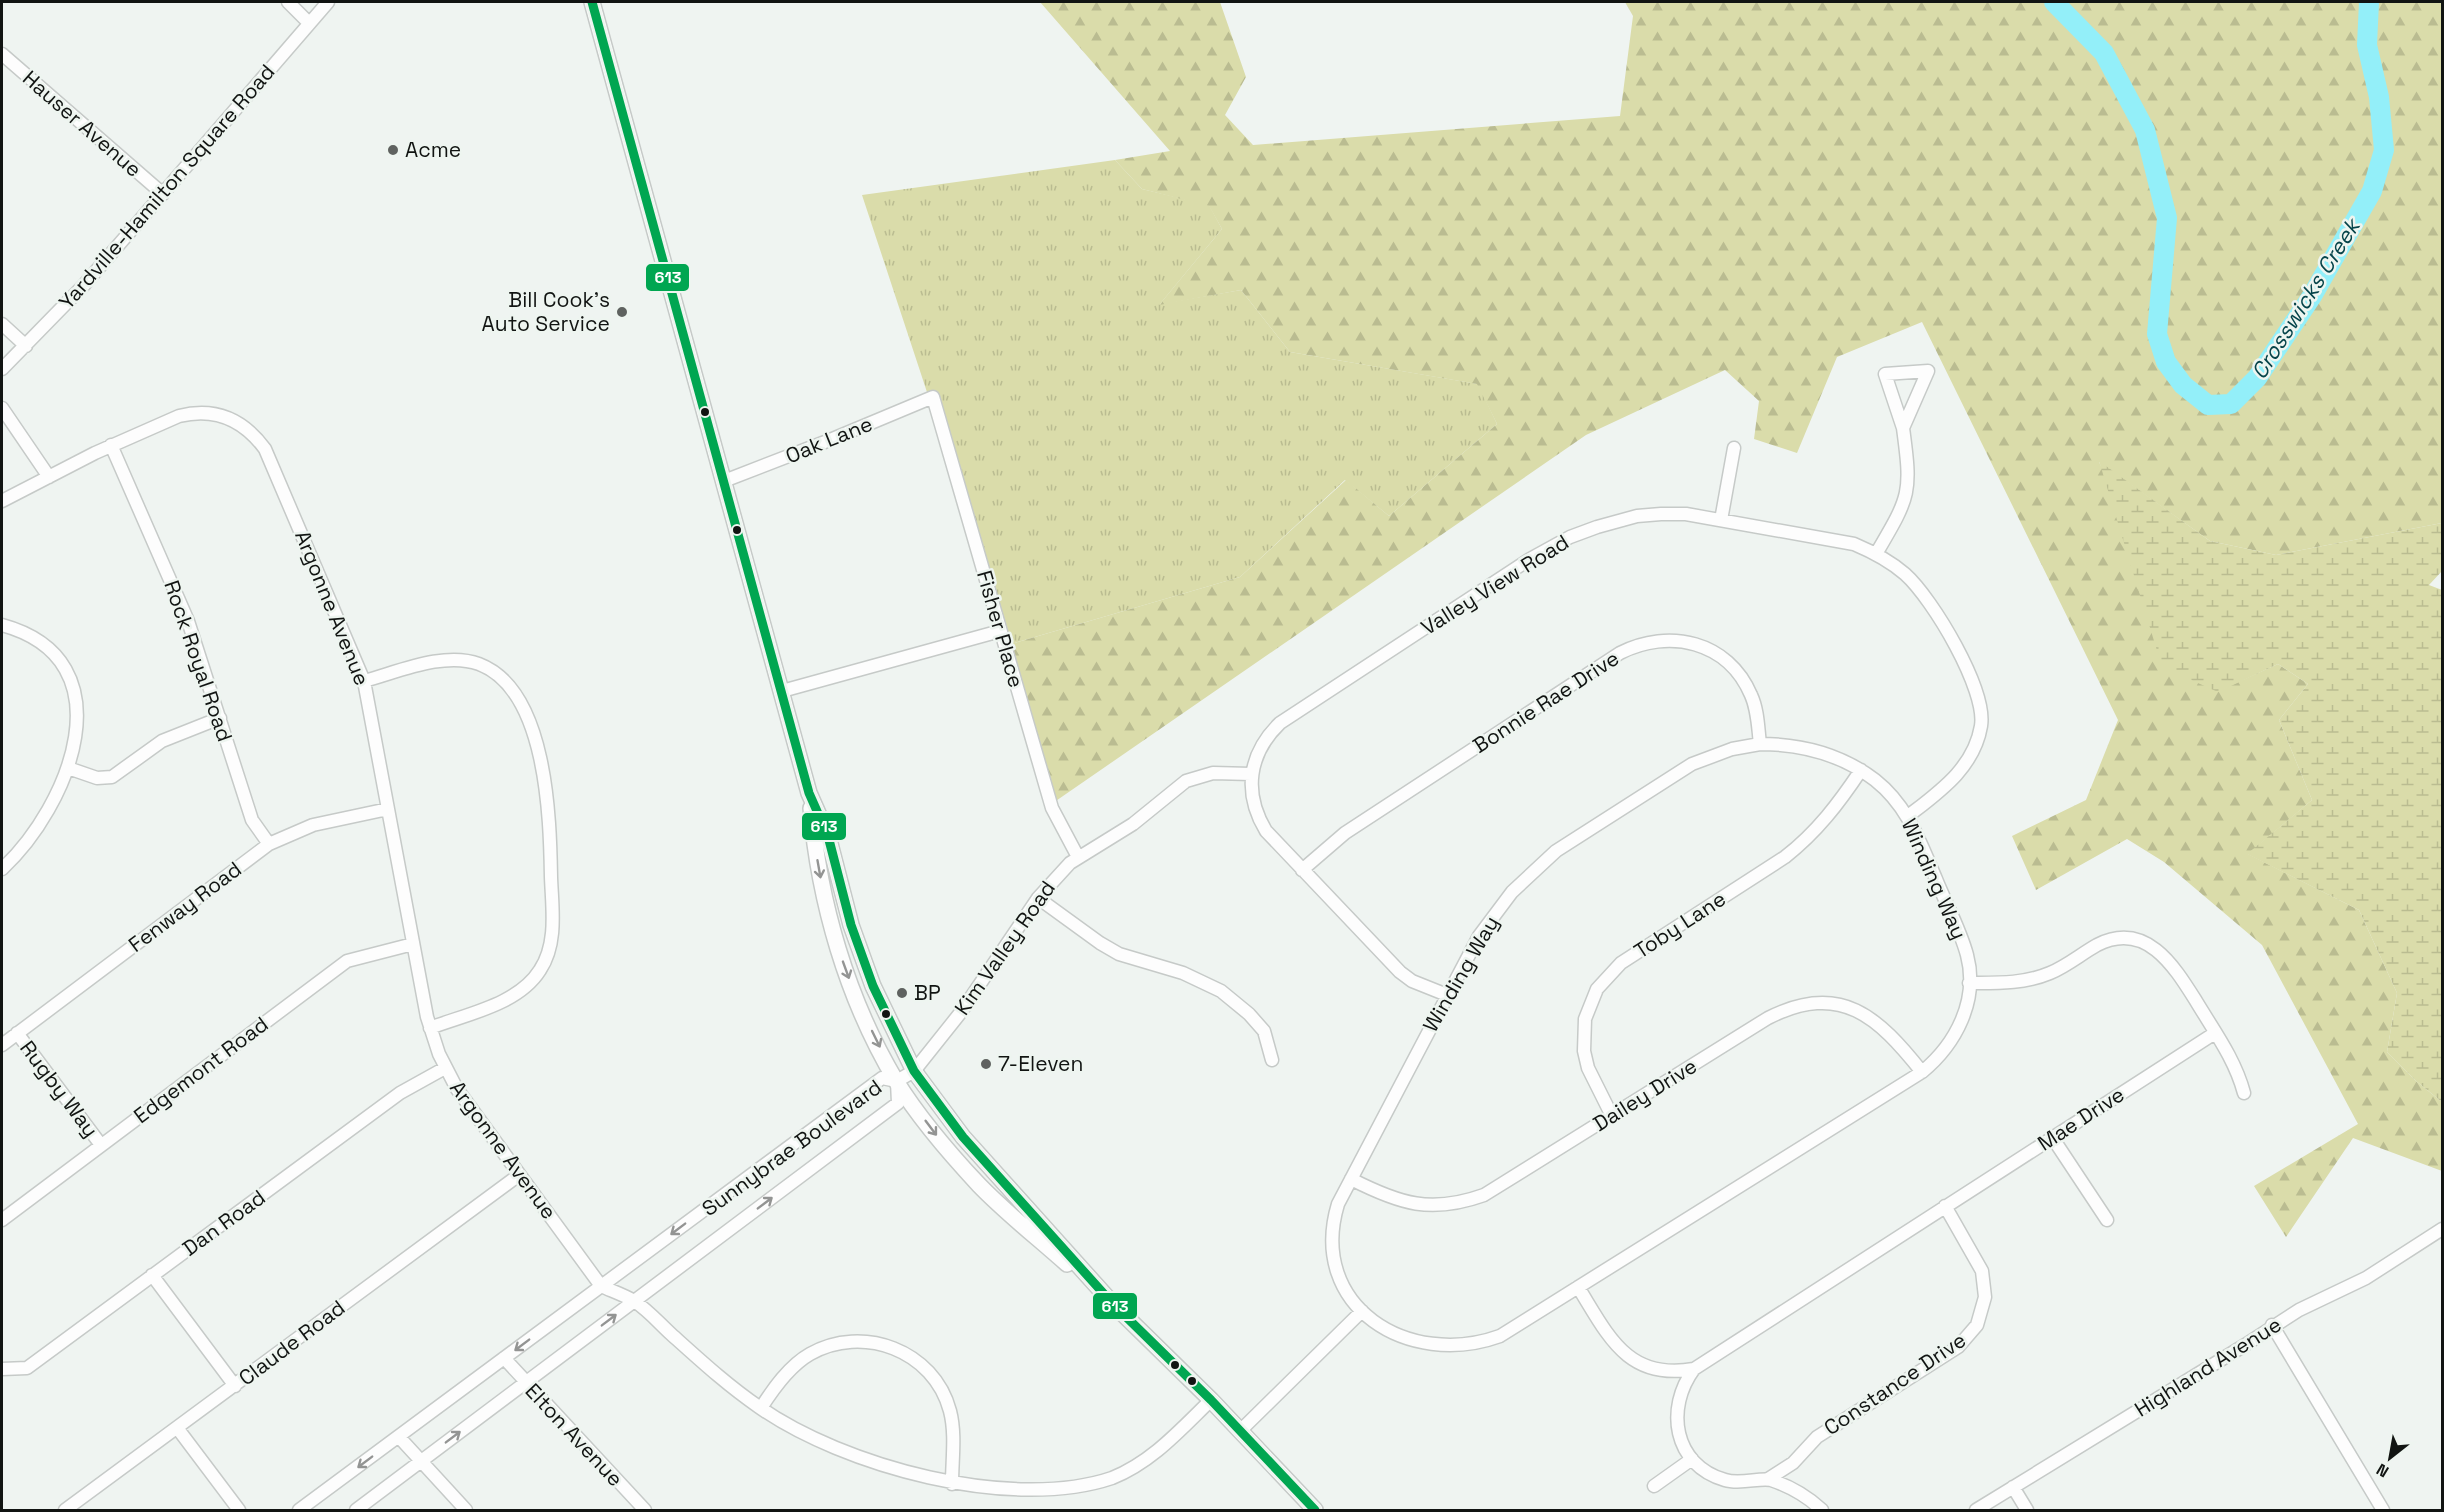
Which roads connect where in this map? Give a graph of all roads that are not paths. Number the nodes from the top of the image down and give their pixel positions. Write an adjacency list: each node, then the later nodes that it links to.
1 (288, 2): 4 (street)
2 (328, 2): 4 (street, Yardville-Hamilton Square Road)
3 (592, 2): 16 (main road)
4 (309, 23): 6 (street, Yardville-Hamilton Square Road)
5 (2, 54): 6 (street, Hauser Avenue)
6 (163, 194): 8 (street, Yardville-Hamilton Square Road)
7 (2, 324): 8 (street)
8 (26, 345): 9 (street, Yardville-Hamilton Square Road)
9 (2, 369)
10 (933, 397): 16 (street, Oak Lane); 21 (street, Fisher Place)
11 (2, 408): 15 (street)
12 (1903, 428): 12 (street); 19 (street)
13 (111, 446): 15 (street, Argonne Avenue); 22 (street, Argonne Avenue); 24 (street, Rock Royal Road)
14 (1734, 448): 18 (street)
15 (50, 477): 17 (street, Argonne Avenue)
16 (724, 481): 23 (main road)
17 (2, 501)
18 (1721, 520): 19 (street, Valley View Road); 28 (street, Valley View Road)
19 (1876, 554): 31 (street, Valley View Road)
20 (2, 625): 26 (street)
21 (1000, 631): 23 (street); 33 (street, Fisher Place)
22 (364, 681): 30 (street, Argonne Avenue); 44 (street)
23 (782, 691): 29 (main road)
24 (220, 718): 26 (street); 32 (street, Rock Royal Road)
25 (1760, 744): 27 (street, Winding Way); 35 (street, Bonnie Rae Drive); 43 (street, Winding Way)
26 (68, 768): 34 (street)
27 (1861, 770): 31 (street, Winding Way); 54 (street, Toby Lane)
28 (1251, 774): 33 (street, Kim Valley Road); 35 (street, Valley View Road)
29 (809, 793): 37 (main road); 38 (main road, one-way to 38)
30 (388, 809): 32 (street, Fenway Road); 41 (street, Argonne Avenue)
31 (1908, 816): 42 (street, Winding Way)
32 (269, 844): 45 (street, Fenway Road)
33 (1078, 857): 36 (street, Kim Valley Road)
34 (2, 869)
35 (1302, 870): 43 (street, Valley View Road)
36 (1038, 898): 48 (street); 50 (street, Kim Valley Road)
37 (844, 899): 38 (main road); 39 (main road)
38 (825, 903): 40 (main road)
39 (851, 925): 40 (main road); 50 (main road)
40 (836, 941): 52 (main road, one-way to 52)
41 (413, 944): 44 (street, Argonne Avenue); 56 (street, Edgemont Road)
42 (1969, 983): 46 (street); 51 (street, Winding Way)
43 (1447, 995): 58 (street, Winding Way)
44 (430, 1028): 49 (street, Argonne Avenue)
45 (17, 1033): 47 (street, Fenway Road); 56 (street, Rugby Way)
46 (2215, 1033): 53 (street); 55 (street, Mae Drive)
47 (2, 1045)
48 (1272, 1059)
49 (445, 1068): 57 (street, Argonne Avenue); 63 (street, Dan Road)
50 (914, 1071): 52 (street, Kim Valley Road); 67 (main road)
51 (1922, 1072): 54 (street, Dailey Drive); 65 (street, Winding Way)
52 (897, 1081): 64 (street, Sunnybrae Boulevard, one-way to 64); 66 (street, Sunnybrae Boulevard, one-way to 52); 67 (main road, one-way to 67)
53 (2244, 1093)
54 (1612, 1116): 58 (street, Dailey Drive)
55 (2052, 1137): 59 (street, Mae Drive); 61 (street)
56 (101, 1145): 60 (street, Edgemont Road)
57 (519, 1174): 64 (street, Argonne Avenue); 74 (street, Claude Road)
58 (1352, 1179): 68 (street, Winding Way)
59 (1945, 1206): 72 (street, Mae Drive); 82 (street, Constance Drive)
60 (2, 1220)
61 (2107, 1220)
62 (2442, 1229): 69 (street, Highland Avenue)
63 (152, 1275): 71 (street, Dan Road); 74 (street)
64 (601, 1286): 66 (street, Argonne Avenue); 70 (street, Sunnybrae Boulevard, one-way to 70)
65 (1578, 1287): 68 (street, Winding Way); 72 (street)
66 (634, 1301): 73 (street, Sunnybrae Boulevard, one-way to 66); 76 (street, Argonne Avenue)
67 (1113, 1304): 75 (main road)
68 (1362, 1311): 78 (street)
69 (2272, 1325): 85 (street, Highland Avenue); 96 (street)
70 (504, 1358): 73 (street, Elton Avenue); 79 (street, Sunnybrae Boulevard)
71 (2, 1369)
72 (1694, 1369): 80 (street)
73 (525, 1383): 81 (street, Sunnybrae Boulevard, one-way to 73); 91 (street, Elton Avenue)
74 (235, 1386): 77 (street, Claude Road)
75 (1211, 1400): 78 (main road); 83 (street, Argonne Avenue)
76 (761, 1408): 83 (street, Argonne Avenue); 83 (street)
77 (178, 1429): 86 (street, Claude Road); 87 (street)
78 (1240, 1431): 92 (main road)
79 (399, 1437): 81 (street); 88 (street, Sunnybrae Boulevard, one-way to 88)
80 (1692, 1459): 82 (street); 84 (street)
81 (420, 1462): 89 (street, Sunnybrae Boulevard); 90 (street)
82 (1768, 1479): 93 (street)
83 (952, 1484)
84 (1654, 1486)
85 (2013, 1487): 94 (street, Highland Avenue); 95 (street)
86 (65, 1510)
87 (239, 1510)
88 (299, 1510)
89 (356, 1510)
90 (466, 1510)
91 (645, 1510)
92 (1315, 1510)
93 (1822, 1510)
94 (1976, 1510)
95 (2027, 1510)
96 (2383, 1510)

